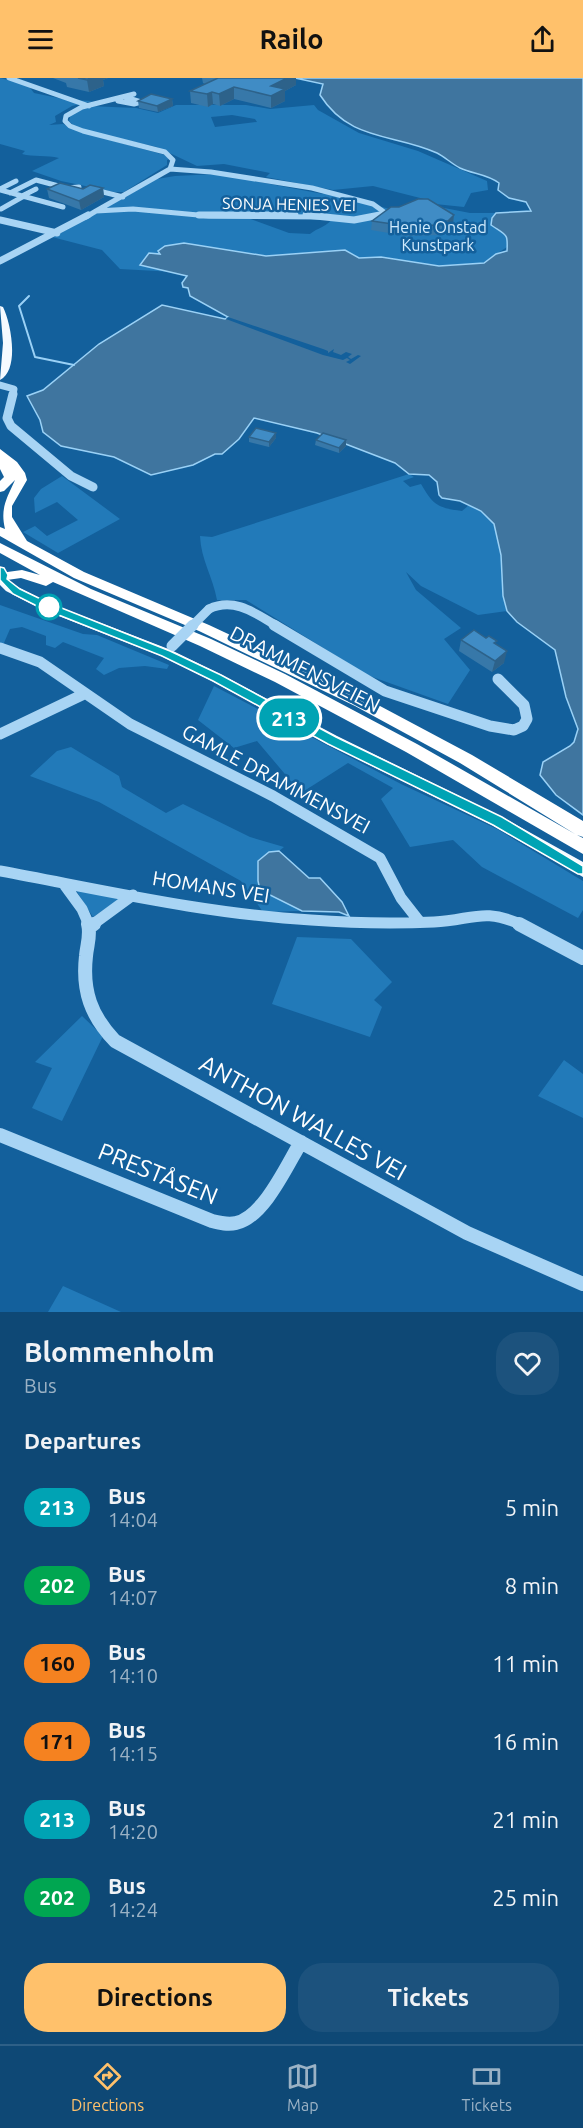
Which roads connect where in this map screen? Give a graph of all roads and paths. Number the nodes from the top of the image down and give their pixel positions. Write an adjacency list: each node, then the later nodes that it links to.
1 (9, 78): 5 (street)
2 (134, 94): 3 (street)
3 (124, 97): 4 (street); 4 (street)
4 (103, 103): 5 (street)
5 (89, 106): 6 (street)
6 (170, 169): 15 (street, SONJA HENIES VEI); 21 (street, SONJA HENIES VEI)
7 (2, 180): 10 (street)
8 (60, 184): 11 (street); 12 (street); 15 (street)
9 (36, 189): 13 (street)
10 (0, 190): 12 (street)
11 (49, 192)
12 (10, 193): 13 (street); 16 (street)
13 (23, 196): 17 (street); 19 (street)
14 (42, 196): 17 (street)
15 (123, 196): 21 (street, SONJA HENIES VEI)
16 (0, 199)
17 (36, 200): 18 (street)
18 (63, 207)
19 (1, 208): 20 (street)
20 (15, 212)
21 (96, 212): 23 (street, SONJA HENIES VEI)
22 (0, 220): 23 (street)
23 (57, 233): 24 (street, SONJA HENIES VEI)
24 (0, 261)
25 (0, 309): 26 (main road)
26 (0, 378)
27 (0, 385): 30 (street)
28 (0, 452): 34 (highway)
29 (0, 462): 31 (highway)
30 (93, 487)
31 (0, 488)
32 (0, 531): 34 (highway, DRAMMENSVEIEN)
33 (0, 547): 36 (highway, DRAMMENSVEIEN)
34 (30, 550): 42 (highway, DRAMMENSVEIEN)
35 (1, 580): 36 (highway); 38 (main road)
36 (112, 603): 43 (highway, DRAMMENSVEIEN)
37 (0, 648): 40 (street, GAMLE DRAMMENSVEI)
38 (169, 650): 39 (street, bridge); 44 (main road)
39 (498, 679)
40 (84, 694): 41 (street); 48 (street, GAMLE DRAMMENSVEI)
41 (0, 734)
42 (583, 830)
43 (583, 847)
44 (583, 870)
45 (0, 871): 46 (street, HOMANS VEI)
46 (63, 883): 47 (street, HOMANS VEI); 49 (street)
47 (132, 895): 48 (street, HOMANS VEI); 49 (street)
48 (418, 921): 50 (street)
49 (90, 927): 52 (street, ANTHON WALLES VEI)
50 (583, 958)
51 (0, 1136): 52 (street, PRESTÅSEN)
52 (301, 1142): 53 (street, ANTHON WALLES VEI)
53 (583, 1284)

